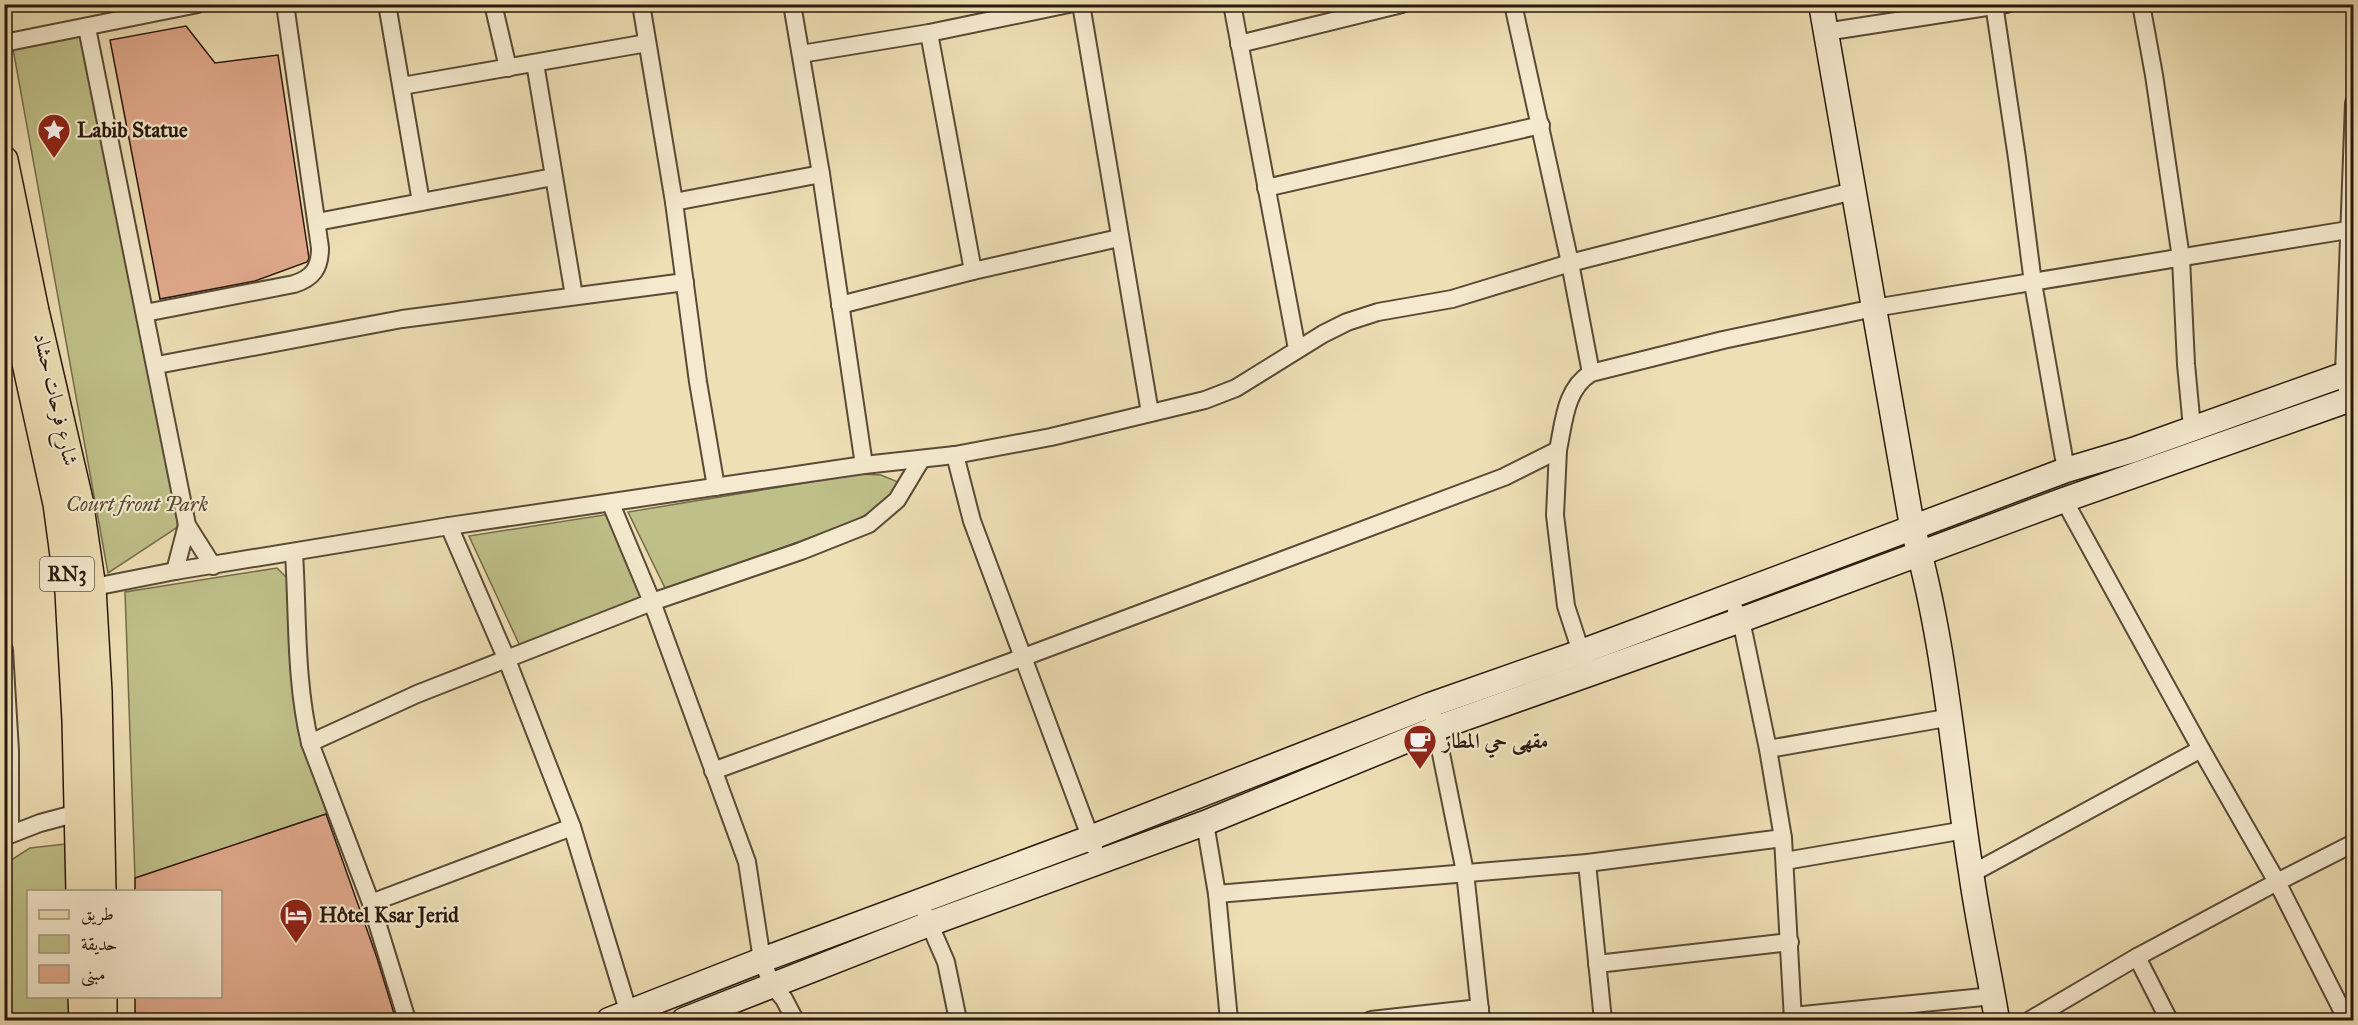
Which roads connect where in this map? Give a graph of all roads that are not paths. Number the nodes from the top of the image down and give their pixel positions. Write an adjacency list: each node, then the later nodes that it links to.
1 (198, 4): 16 (street)
2 (285, 4): 36 (street)
3 (387, 4): 25 (street)
4 (493, 4): 24 (street)
5 (641, 4): 20 (street)
6 (792, 4): 22 (street)
7 (1069, 4): 18 (street)
8 (1081, 4): 38 (street)
9 (1232, 4): 21 (street)
10 (1402, 4): 15 (street)
11 (1513, 4): 27 (street)
12 (1821, 4): 17 (street)
13 (2141, 4): 39 (street)
14 (1998, 5): 17 (street); 44 (street)
15 (1364, 9): 21 (street)
16 (87, 28): 19 (street); 48 (street)
17 (1826, 32): 32 (street)
18 (929, 33): 22 (street); 42 (street)
19 (4, 43)
20 (647, 43): 23 (street); 34 (street)
21 (1239, 44): 31 (street)
22 (801, 54): 29 (street)
23 (535, 63): 24 (street); 30 (street)
24 (507, 68): 25 (street)
25 (402, 86): 33 (street)
26 (2354, 103): 37 (street)
27 (1541, 125): 31 (street); 41 (street)
28 (4, 160): 35 (main road, شارع فرحات حشاد / RN3)
29 (821, 174): 34 (street); 46 (street)
30 (553, 177): 33 (street); 45 (street)
31 (1266, 188): 49 (street)
32 (1853, 191): 41 (street); 47 (street)
33 (421, 202): 36 (street)
34 (674, 202): 43 (street)
35 (10, 213): 65 (main road, شارع فرحات حشاد / RN3)
36 (317, 222): 48 (street)
37 (2348, 230): 39 (street); 52 (street)
38 (1119, 238): 42 (street); 54 (street)
39 (2181, 258): 44 (street); 55 (street)
40 (4, 262): 65 (main road, شارع فرحات حشاد / RN3)
41 (1570, 263): 49 (street); 51 (street)
42 (973, 271): 46 (street)
43 (685, 282): 45 (street); 63 (street)
44 (2033, 283): 47 (street); 61 (street)
45 (574, 296): 50 (street)
46 (840, 305): 60 (street)
47 (1874, 308): 51 (street); 69 (street)
48 (145, 313): 50 (street)
49 (1297, 350): 54 (street)
50 (157, 365): 67 (street)
51 (1591, 373): 56 (street)
52 (2349, 373): 53 (street); 55 (street)
53 (2351, 398): 62 (street)
54 (1150, 413): 58 (street)
55 (2192, 428): 57 (street)
56 (1558, 450): 79 (street); 81 (street)
57 (2133, 450): 61 (street); 62 (street)
58 (955, 455): 59 (street); 79 (street)
59 (921, 460): 60 (street); 76 (street)
60 (864, 465): 63 (street)
61 (2066, 470): 69 (street)
62 (2143, 472): 64 (street)
63 (716, 487): 66 (street)
64 (2064, 500): 71 (street); 87 (street)
65 (68, 502): 74 (main road, شارع فرحات حشاد / RN3)
66 (611, 504): 68 (street); 76 (street)
67 (187, 525): 72 (street); 73 (street)
68 (449, 526): 70 (street); 80 (street)
69 (1912, 526): 71 (street); 75 (street)
70 (294, 553): 72 (street); 85 (street)
71 (1920, 554): 77 (street); 83 (street)
72 (213, 566): 73 (street)
73 (175, 572): 74 (street)
74 (81, 590): 89 (main road, شارع فرحات حشاد / RN3)
75 (1729, 596): 77 (street); 81 (street)
76 (652, 602): 80 (street); 88 (street)
77 (1741, 620): 81 (street); 86 (street)
78 (4, 650): 93 (street)
79 (1024, 657): 88 (street); 94 (street)
80 (507, 660): 85 (street); 91 (street)
81 (1585, 662): 82 (street); 84 (street)
82 (1430, 705): 84 (street); 94 (street)
83 (1952, 717): 86 (street); 92 (street)
84 (1437, 728): 90 (street); 100 (street)
85 (310, 742): 107 (street)
86 (1768, 749): 95 (street)
87 (2201, 749): 101 (street); 102 (street)
88 (713, 771): 111 (street)
89 (90, 810): 93 (street); 103 (main road, شارع فرحات حشاد / RN3); 104 (main road, شارع فرحات حشاد / RN3)
90 (1206, 823): 98 (street); 105 (street)
91 (572, 827): 107 (street); 118 (street)
92 (1965, 830): 97 (street); 101 (street)
93 (7, 836)
94 (1090, 838): 98 (street); 106 (street)
95 (1783, 838): 97 (street); 99 (street)
96 (2354, 843): 102 (street)
97 (1785, 861): 109 (street)
98 (1099, 863): 108 (street)
99 (1587, 863): 100 (street); 112 (street)
100 (1465, 872): 105 (street); 117 (street)
101 (1971, 874): 114 (street)
102 (2277, 882): 110 (street); 132 (street)
103 (80, 890)
104 (102, 890)
105 (1217, 894): 126 (street)
106 (920, 901): 108 (street); 111 (street)
107 (371, 903): 122 (street)
108 (929, 924): 113 (street); 125 (street)
109 (1790, 942): 112 (street); 119 (street)
110 (2137, 957): 130 (street); 131 (street)
111 (762, 960): 113 (street); 118 (street)
112 (1597, 964): 128 (street)
113 (772, 985): 123 (street); 124 (street)
114 (1993, 996): 119 (street); 129 (street)
115 (82, 998): 120 (main road)
116 (103, 998): 121 (main road)
117 (1480, 1014): 127 (street)
118 (623, 1018)
119 (1793, 1018)
120 (82, 1020)
121 (103, 1020)
122 (407, 1020)
123 (684, 1020)
124 (795, 1020)
125 (958, 1020)
126 (1229, 1020)
127 (1371, 1020)
128 (1602, 1020)
129 (1997, 1020)
130 (2030, 1020)
131 (2169, 1020)
132 (2347, 1020)

